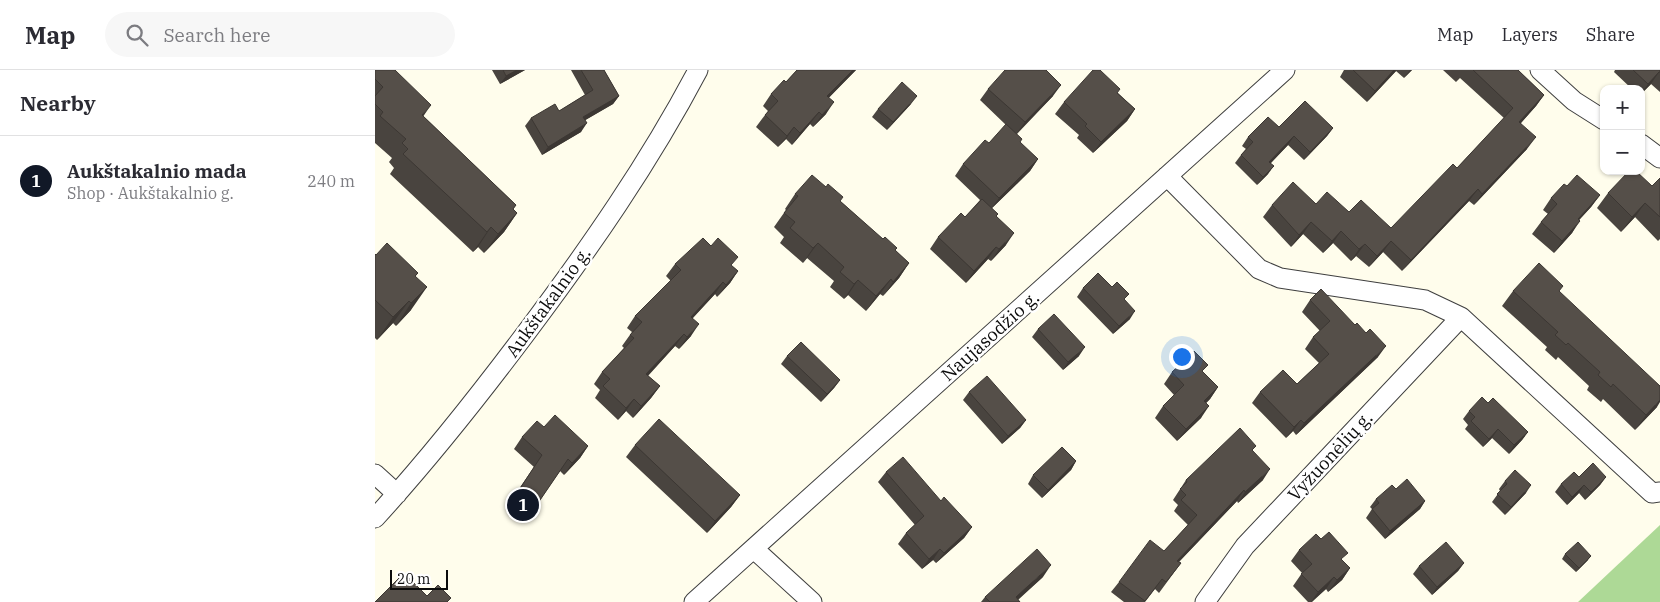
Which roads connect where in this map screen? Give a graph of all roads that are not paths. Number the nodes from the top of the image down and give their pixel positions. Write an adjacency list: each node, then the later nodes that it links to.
1 (699, 70): 11 (street, Aukštakalnio g.)
2 (1285, 70): 7 (street, Naujasodžio g.)
3 (1540, 70): 4 (street)
4 (1600, 117)
5 (1645, 147): 6 (street)
6 (1660, 158)
7 (1167, 176): 8 (street); 13 (street, Naujasodžio g.)
8 (1461, 317): 10 (street); 16 (street, Vyžuonėlių g.)
9 (375, 474): 11 (street)
10 (1660, 492)
11 (397, 494): 12 (street, Aukštakalnio g.)
12 (375, 518)
13 (753, 549): 14 (street, Naujasodžio g.); 15 (street)
14 (694, 602)
15 (812, 602)
16 (1205, 602)

